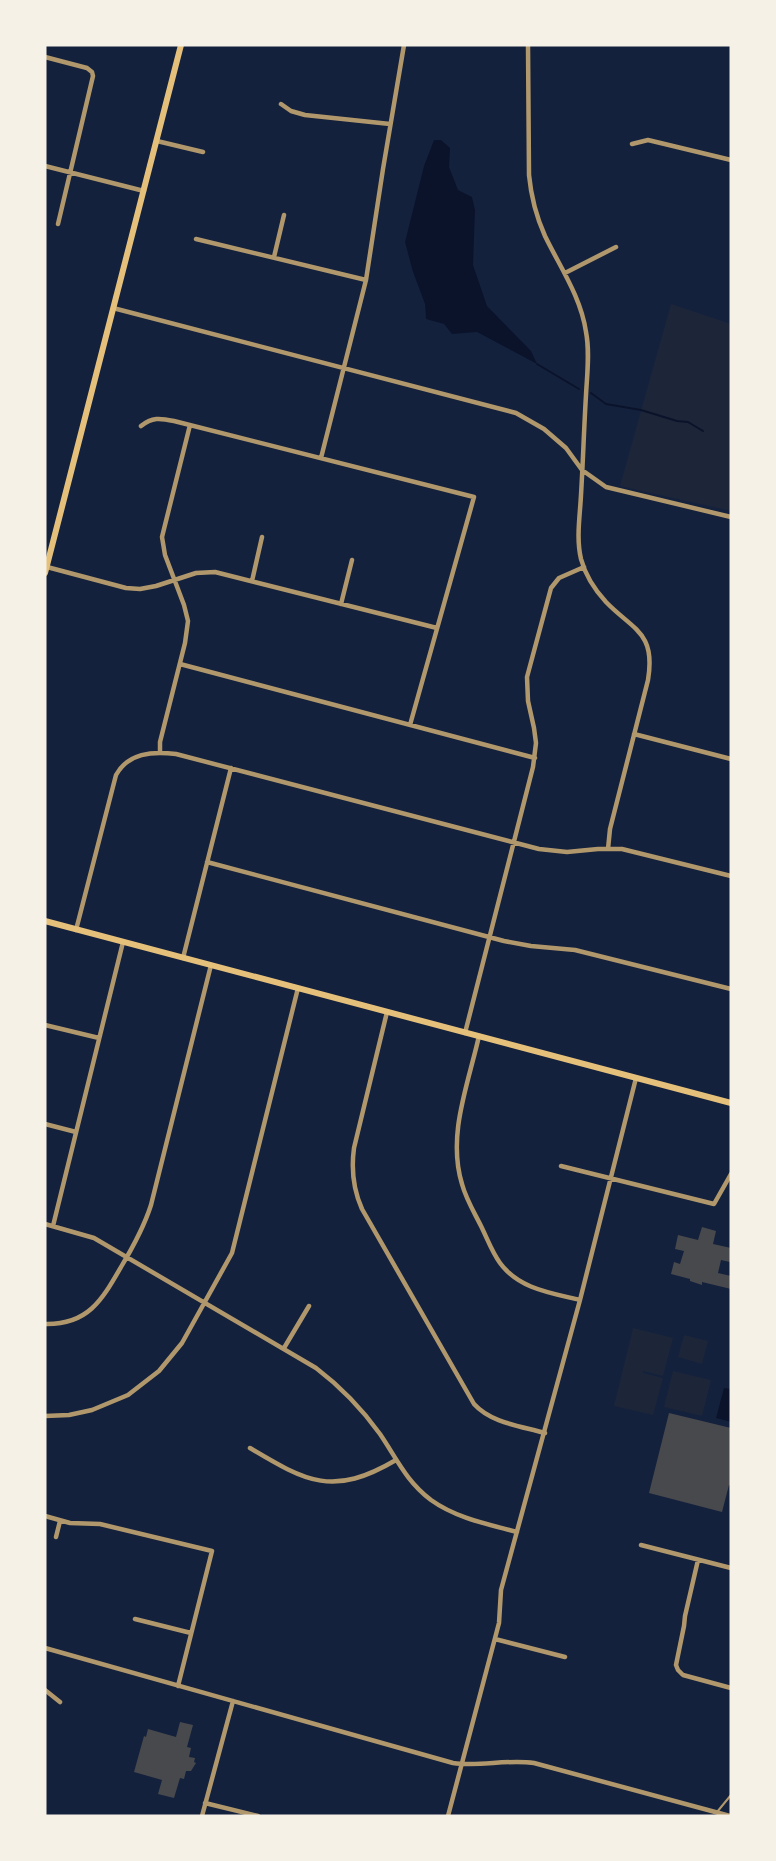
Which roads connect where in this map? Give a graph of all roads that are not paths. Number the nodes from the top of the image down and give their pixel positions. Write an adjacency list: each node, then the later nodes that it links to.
1 (182, 45): 7 (main road)
2 (404, 45): 6 (street)
3 (528, 45): 19 (street)
4 (45, 57): 12 (street)
5 (281, 104): 6 (street)
6 (390, 124): 20 (street)
7 (157, 141): 9 (street); 13 (main road)
8 (632, 144): 10 (street)
9 (203, 152)
10 (731, 160)
11 (45, 166): 12 (street)
12 (70, 173): 13 (street); 15 (street)
13 (144, 191): 21 (main road)
14 (284, 214): 18 (street)
15 (58, 224)
16 (196, 238): 18 (street)
17 (616, 247): 19 (street)
18 (274, 257): 20 (street)
19 (565, 273): 26 (street)
20 (366, 280): 22 (street)
21 (113, 308): 22 (street); 31 (main road)
22 (344, 367): 25 (street); 26 (street)
23 (190, 425): 24 (street); 25 (street); 32 (street)
24 (141, 426)
25 (321, 458): 35 (street)
26 (582, 470): 27 (street); 30 (street)
27 (731, 517)
28 (262, 537): 33 (street)
29 (352, 560): 34 (street)
30 (584, 567): 38 (street); 40 (street)
31 (46, 570): 32 (street)
32 (174, 580): 33 (street); 36 (street)
33 (252, 581): 34 (street)
34 (341, 604): 35 (street)
35 (437, 628): 37 (street)
36 (180, 664): 37 (street); 39 (street)
37 (410, 725): 40 (street)
38 (634, 735): 41 (street); 44 (street)
39 (160, 753): 42 (street); 48 (street)
40 (535, 758): 43 (street)
41 (731, 759)
42 (231, 768): 43 (street); 45 (street)
43 (514, 843): 44 (street); 49 (street)
44 (608, 849): 46 (street)
45 (207, 862): 49 (street); 51 (street)
46 (731, 876)
47 (45, 921): 48 (main road)
48 (76, 930): 50 (main road)
49 (490, 937): 54 (street); 57 (street)
50 (123, 942): 51 (main road); 59 (street)
51 (183, 958): 52 (main road)
52 (211, 965): 53 (main road); 69 (street)
53 (298, 988): 55 (main road); 71 (street)
54 (731, 989)
55 (387, 1012): 57 (main road); 76 (street)
56 (45, 1025): 59 (street)
57 (465, 1033): 58 (main road)
58 (479, 1036): 60 (main road); 70 (street)
59 (99, 1038): 63 (street)
60 (636, 1078): 61 (main road); 66 (street)
61 (731, 1103)
62 (45, 1124): 63 (street)
63 (76, 1132): 68 (street)
64 (561, 1166): 66 (street)
65 (731, 1174): 66 (street)
66 (610, 1178): 70 (street)
67 (45, 1224): 68 (street)
68 (53, 1226): 69 (street)
69 (127, 1257): 71 (street); 73 (street)
70 (580, 1300): 76 (street)
71 (206, 1303): 74 (street); 75 (street)
72 (309, 1306): 74 (street)
73 (45, 1324)
74 (284, 1348): 78 (street)
75 (45, 1416)
76 (545, 1433): 81 (street)
77 (249, 1448): 78 (street)
78 (396, 1460): 81 (street)
79 (45, 1516): 80 (street)
80 (60, 1521): 82 (street); 87 (street)
81 (517, 1532): 88 (street)
82 (56, 1538)
83 (641, 1545): 84 (street)
84 (698, 1560): 85 (street); 92 (street)
85 (731, 1568)
86 (135, 1619): 87 (street)
87 (191, 1633): 91 (street)
88 (495, 1639): 90 (street); 96 (street)
89 (45, 1648): 91 (street)
90 (565, 1657)
91 (178, 1686): 94 (street)
92 (731, 1688)
93 (45, 1690): 95 (street)
94 (233, 1701): 96 (street); 98 (street)
95 (60, 1702)
96 (462, 1765): 99 (street); 102 (street)
97 (731, 1795): 99 (lane)
98 (205, 1803): 100 (street); 101 (street)
99 (716, 1814): 103 (street)
100 (201, 1816)
101 (258, 1816)
102 (448, 1816)
103 (730, 1816)

